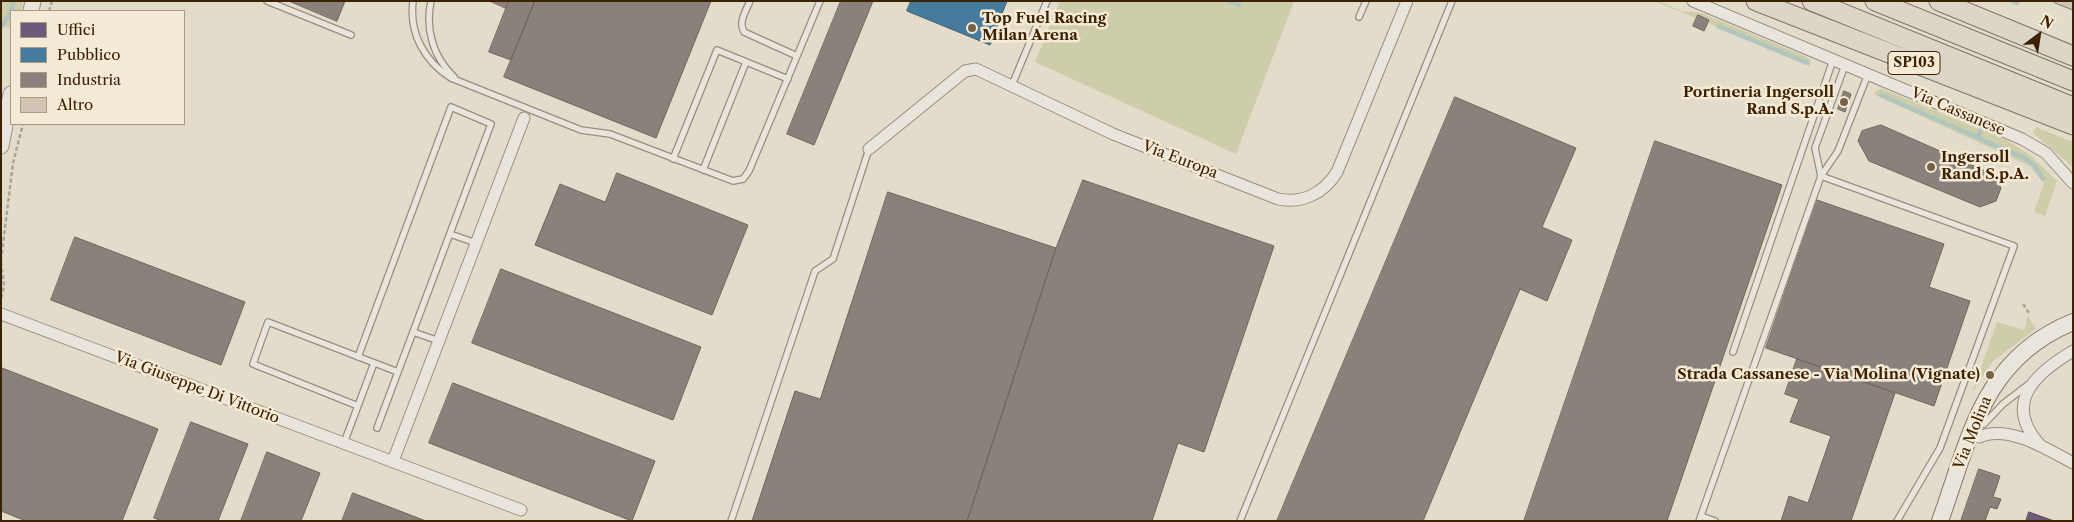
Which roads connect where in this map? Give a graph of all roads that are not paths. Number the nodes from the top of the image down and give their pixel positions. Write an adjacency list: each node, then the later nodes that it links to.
1 (268, 1): 16 (lane)
2 (413, 1): 24 (lane)
3 (431, 1): 24 (lane)
4 (750, 1): 17 (lane)
5 (820, 1): 17 (lane)
6 (1046, 1): 26 (lane)
7 (1366, 1): 15 (lane)
8 (1407, 1): 26 (street, Via Europa)
9 (1452, 1): 60 (lane)
10 (1693, 1): 19 (street, Via Cassanese)
11 (1756, 1): 30 (highway, SP103)
12 (1812, 1): 28 (highway, SP103)
13 (1875, 1): 25 (highway, SP103)
14 (1939, 1): 18 (highway)
15 (1359, 17)
16 (351, 35)
17 (797, 56): 23 (lane)
18 (2073, 56)
19 (1833, 60): 21 (street, Via Cassanese); 45 (lane)
20 (746, 62): 23 (lane); 33 (lane); 34 (lane)
21 (1845, 65): 22 (street, Via Cassanese); 35 (lane)
22 (1868, 74): 35 (lane); 36 (street, Via Cassanese)
23 (788, 79): 34 (lane)
24 (460, 81): 33 (lane)
25 (2073, 81)
26 (1012, 85): 32 (street, Via Europa)
27 (10, 99): 31 (street)
28 (2073, 107)
29 (524, 118): 38 (street)
30 (2073, 125)
31 (1, 146)
32 (868, 150): 59 (lane)
33 (673, 158): 34 (lane)
34 (703, 170)
35 (1820, 176): 58 (lane); 62 (lane)
36 (2073, 183)
37 (450, 234): 38 (lane); 41 (lane); 46 (lane)
38 (476, 243): 43 (street)
39 (1, 314): 53 (street, Via Giuseppe Di Vittorio)
40 (2073, 322): 63 (main road, Via Molina)
41 (413, 332): 43 (lane); 48 (lane)
42 (2073, 332): 52 (main road, Via Molina)
43 (439, 341): 55 (street)
44 (2073, 351): 49 (street, Via Molina)
45 (1733, 352)
46 (358, 357): 47 (lane); 50 (lane)
47 (374, 363): 48 (lane); 50 (lane)
48 (398, 372): 51 (lane)
49 (2035, 380): 52 (lane); 54 (street, Via Molina)
50 (358, 406): 53 (lane)
51 (377, 428)
52 (1981, 431): 54 (street, Via Molina); 64 (main road, Via Molina)
53 (344, 443): 55 (street, Via Giuseppe Di Vittorio)
54 (2041, 446): 56 (street, Via Molina)
55 (393, 461): 57 (street, Via Giuseppe Di Vittorio)
56 (2073, 463)
57 (521, 510)
58 (1700, 518): 61 (lane)
59 (731, 521)
60 (1240, 521)
61 (1715, 521)
62 (1897, 521)
63 (1940, 521)
64 (1949, 521)

